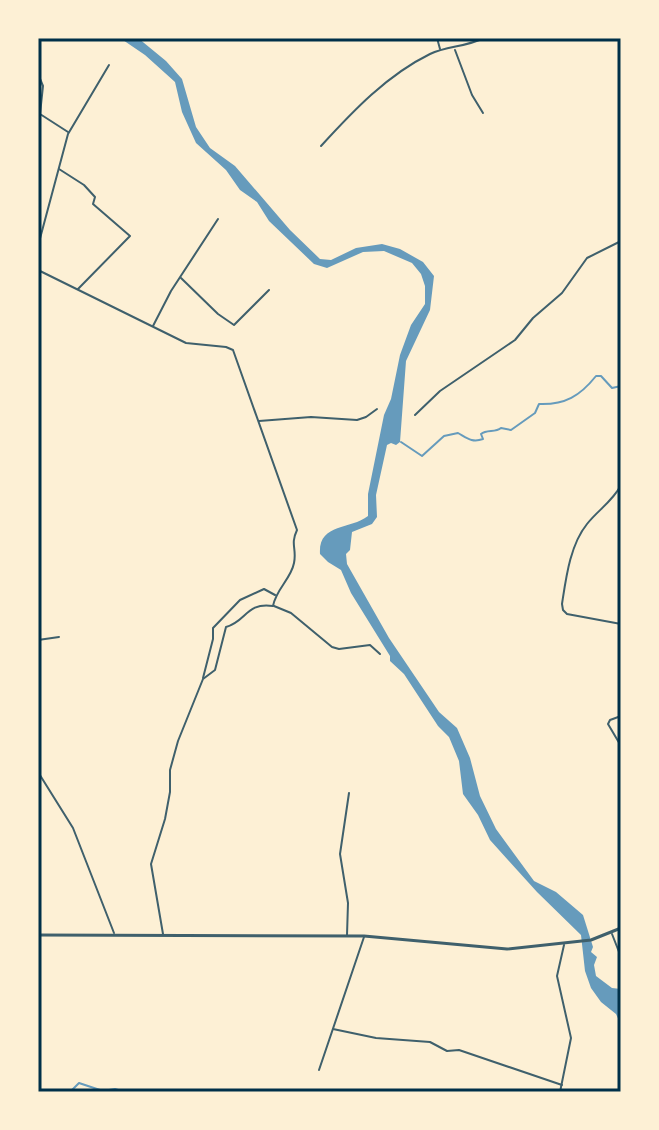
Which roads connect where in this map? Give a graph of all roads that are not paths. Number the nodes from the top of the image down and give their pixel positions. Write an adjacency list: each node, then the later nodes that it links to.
1 (437, 38): 4 (street)
2 (484, 38): 3 (street)
3 (455, 49): 4 (street); 7 (street)
4 (441, 50): 9 (street)
5 (109, 65): 8 (street)
6 (38, 74): 8 (street)
7 (483, 113)
8 (69, 132): 10 (street)
9 (321, 146)
10 (58, 168): 13 (street); 18 (street)
11 (218, 219): 17 (street)
12 (38, 228): 13 (street)
13 (42, 231): 15 (street)
14 (621, 241): 22 (street)
15 (38, 246)
16 (38, 270): 18 (street)
17 (181, 277): 19 (street); 20 (street)
18 (77, 290): 20 (street)
19 (269, 290)
20 (153, 327): 23 (street)
21 (377, 409): 23 (street)
22 (415, 415)
23 (257, 421): 25 (street)
24 (621, 485): 27 (street)
25 (275, 596): 26 (street); 31 (street)
26 (273, 606): 30 (street); 31 (street)
27 (621, 624)
28 (59, 637): 29 (street)
29 (38, 640)
30 (380, 654)
31 (203, 679): 39 (street)
32 (621, 716): 33 (street)
33 (621, 746)
34 (38, 772): 38 (street)
35 (349, 793): 41 (street)
36 (621, 928): 37 (street)
37 (612, 933): 43 (street); 44 (street)
38 (115, 934): 39 (street); 40 (street)
39 (163, 934): 41 (street)
40 (38, 935)
41 (347, 936): 42 (street)
42 (364, 936): 43 (street); 45 (street)
43 (564, 944): 47 (street)
44 (621, 957)
45 (333, 1029): 46 (street); 47 (street)
46 (319, 1070)
47 (562, 1085): 48 (street)
48 (560, 1092)

